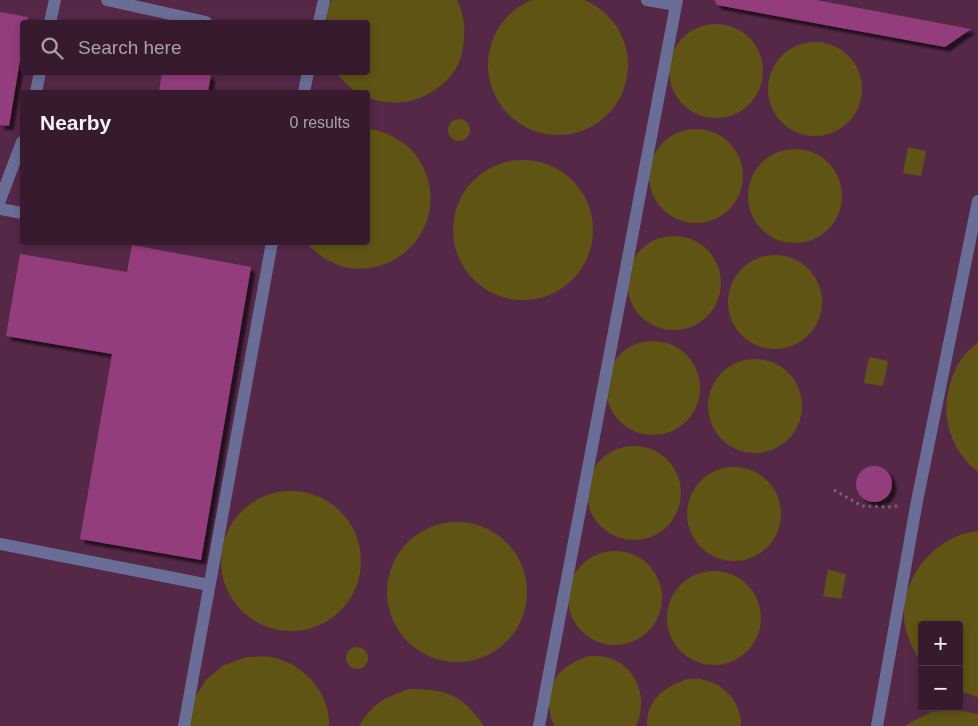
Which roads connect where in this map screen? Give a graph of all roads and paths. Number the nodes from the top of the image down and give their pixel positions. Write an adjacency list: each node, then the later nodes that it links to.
1 (55, 0): 6 (lane)
2 (108, 0): 7 (lane)
3 (324, 0): 8 (lane)
4 (647, 0): 5 (lane)
5 (677, 3): 25 (lane)
6 (50, 20)
7 (197, 20)
8 (319, 20)
9 (39, 75): 11 (lane)
10 (307, 75): 12 (lane)
11 (36, 90)
12 (304, 90)
13 (20, 146): 14 (lane)
14 (4, 174): 15 (lane)
15 (0, 200)
16 (978, 201): 21 (lane)
17 (0, 208): 18 (lane)
18 (20, 213)
19 (271, 245): 23 (lane)
20 (834, 490): 21 (path)
21 (917, 501): 26 (lane)
22 (0, 544): 23 (lane)
23 (209, 585): 24 (lane)
24 (184, 726)
25 (539, 726)
26 (878, 726)

